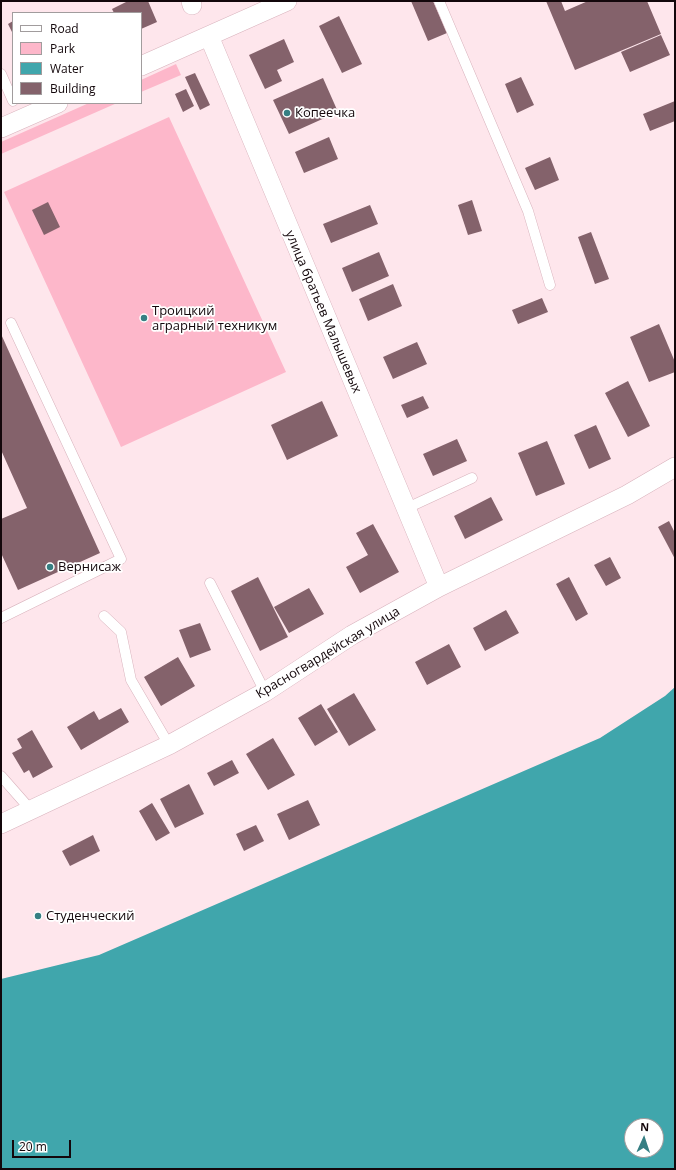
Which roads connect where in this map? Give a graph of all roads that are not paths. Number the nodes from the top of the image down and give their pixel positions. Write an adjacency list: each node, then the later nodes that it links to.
1 (287, 1): 3 (street)
2 (438, 1): 10 (lane)
3 (209, 36): 4 (street); 14 (street, улица братьев Малышевых)
4 (142, 66)
5 (1, 74): 6 (lane)
6 (12, 99)
7 (50, 104): 8 (street)
8 (16, 108): 9 (street)
9 (1, 128)
10 (550, 285)
11 (11, 323): 17 (lane)
12 (675, 467): 16 (street, Красногвардейская улица)
13 (472, 478): 14 (lane)
14 (405, 509): 16 (street, улица братьев Малышевых)
15 (210, 583): 19 (lane)
16 (439, 587): 19 (street, Красногвардейская улица)
17 (2, 616)
18 (104, 616): 20 (lane)
19 (265, 692): 20 (street, Красногвардейская улица)
20 (169, 745): 22 (street, Красногвардейская улица)
21 (1, 776): 22 (lane)
22 (30, 809): 23 (street, Красногвардейская улица)
23 (1, 824)

